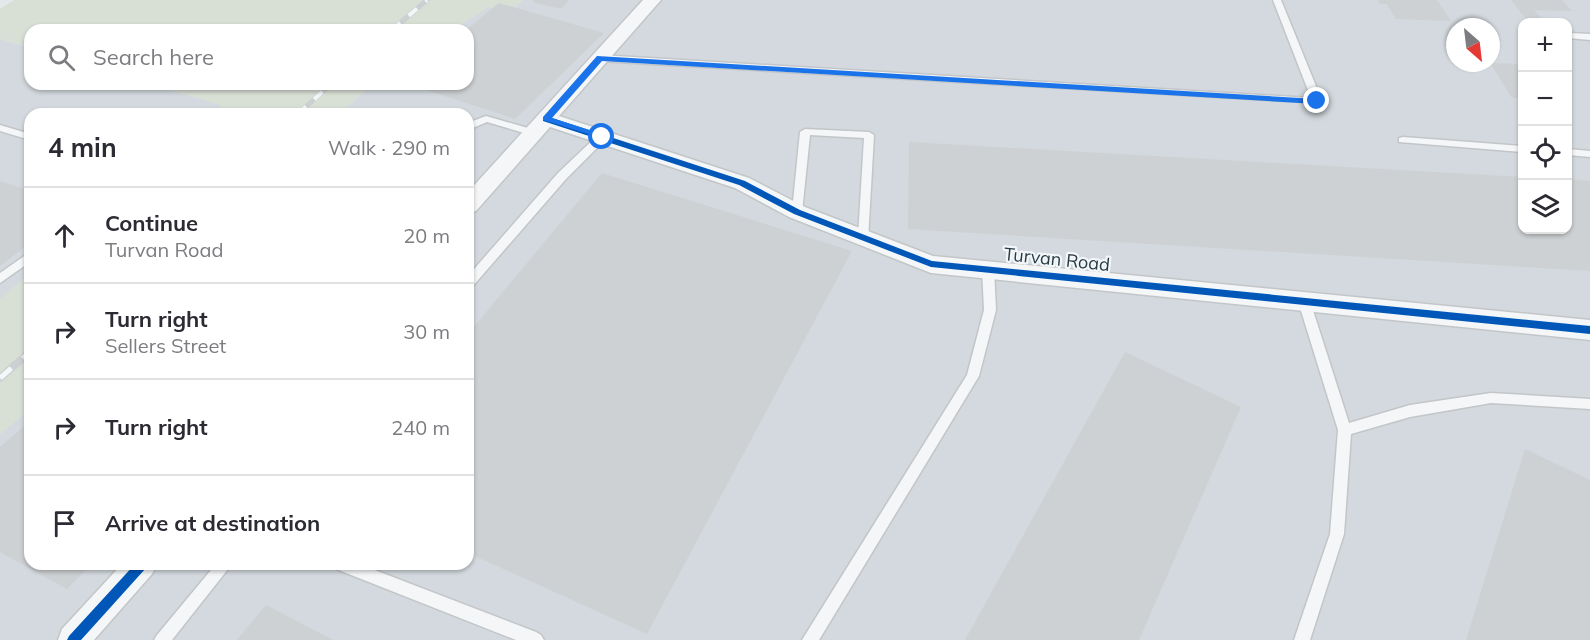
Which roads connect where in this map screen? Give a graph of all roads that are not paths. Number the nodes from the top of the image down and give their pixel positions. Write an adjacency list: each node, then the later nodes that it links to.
1 (652, 0): 5 (street)
2 (1277, 0): 5 (lane)
3 (1572, 36): 4 (lane)
4 (1590, 37)
5 (600, 58): 7 (street)
6 (474, 124): 7 (lane)
7 (540, 126): 10 (street, Turvan Road); 15 (street)
8 (0, 128): 9 (lane)
9 (24, 135)
10 (602, 137): 16 (street, Turvan Road); 20 (lane)
11 (1403, 140): 12 (lane)
12 (1518, 148)
13 (1572, 152): 14 (lane)
14 (1590, 154)
15 (474, 199)
16 (797, 212): 17 (street, Turvan Road); 17 (lane)
17 (864, 237): 19 (street, Turvan Road)
18 (24, 261): 21 (lane)
19 (988, 268): 22 (street, Turvan Road); 32 (lane)
20 (474, 277)
21 (0, 279)
22 (1304, 301): 23 (street, Turvan Road); 25 (lane)
23 (1590, 330)
24 (1590, 404): 25 (lane)
25 (1345, 430): 33 (lane)
26 (137, 570): 29 (street)
27 (220, 570): 30 (lane)
28 (356, 570): 31 (lane)
29 (73, 640)
30 (162, 640)
31 (536, 640)
32 (810, 640)
33 (1302, 640)

